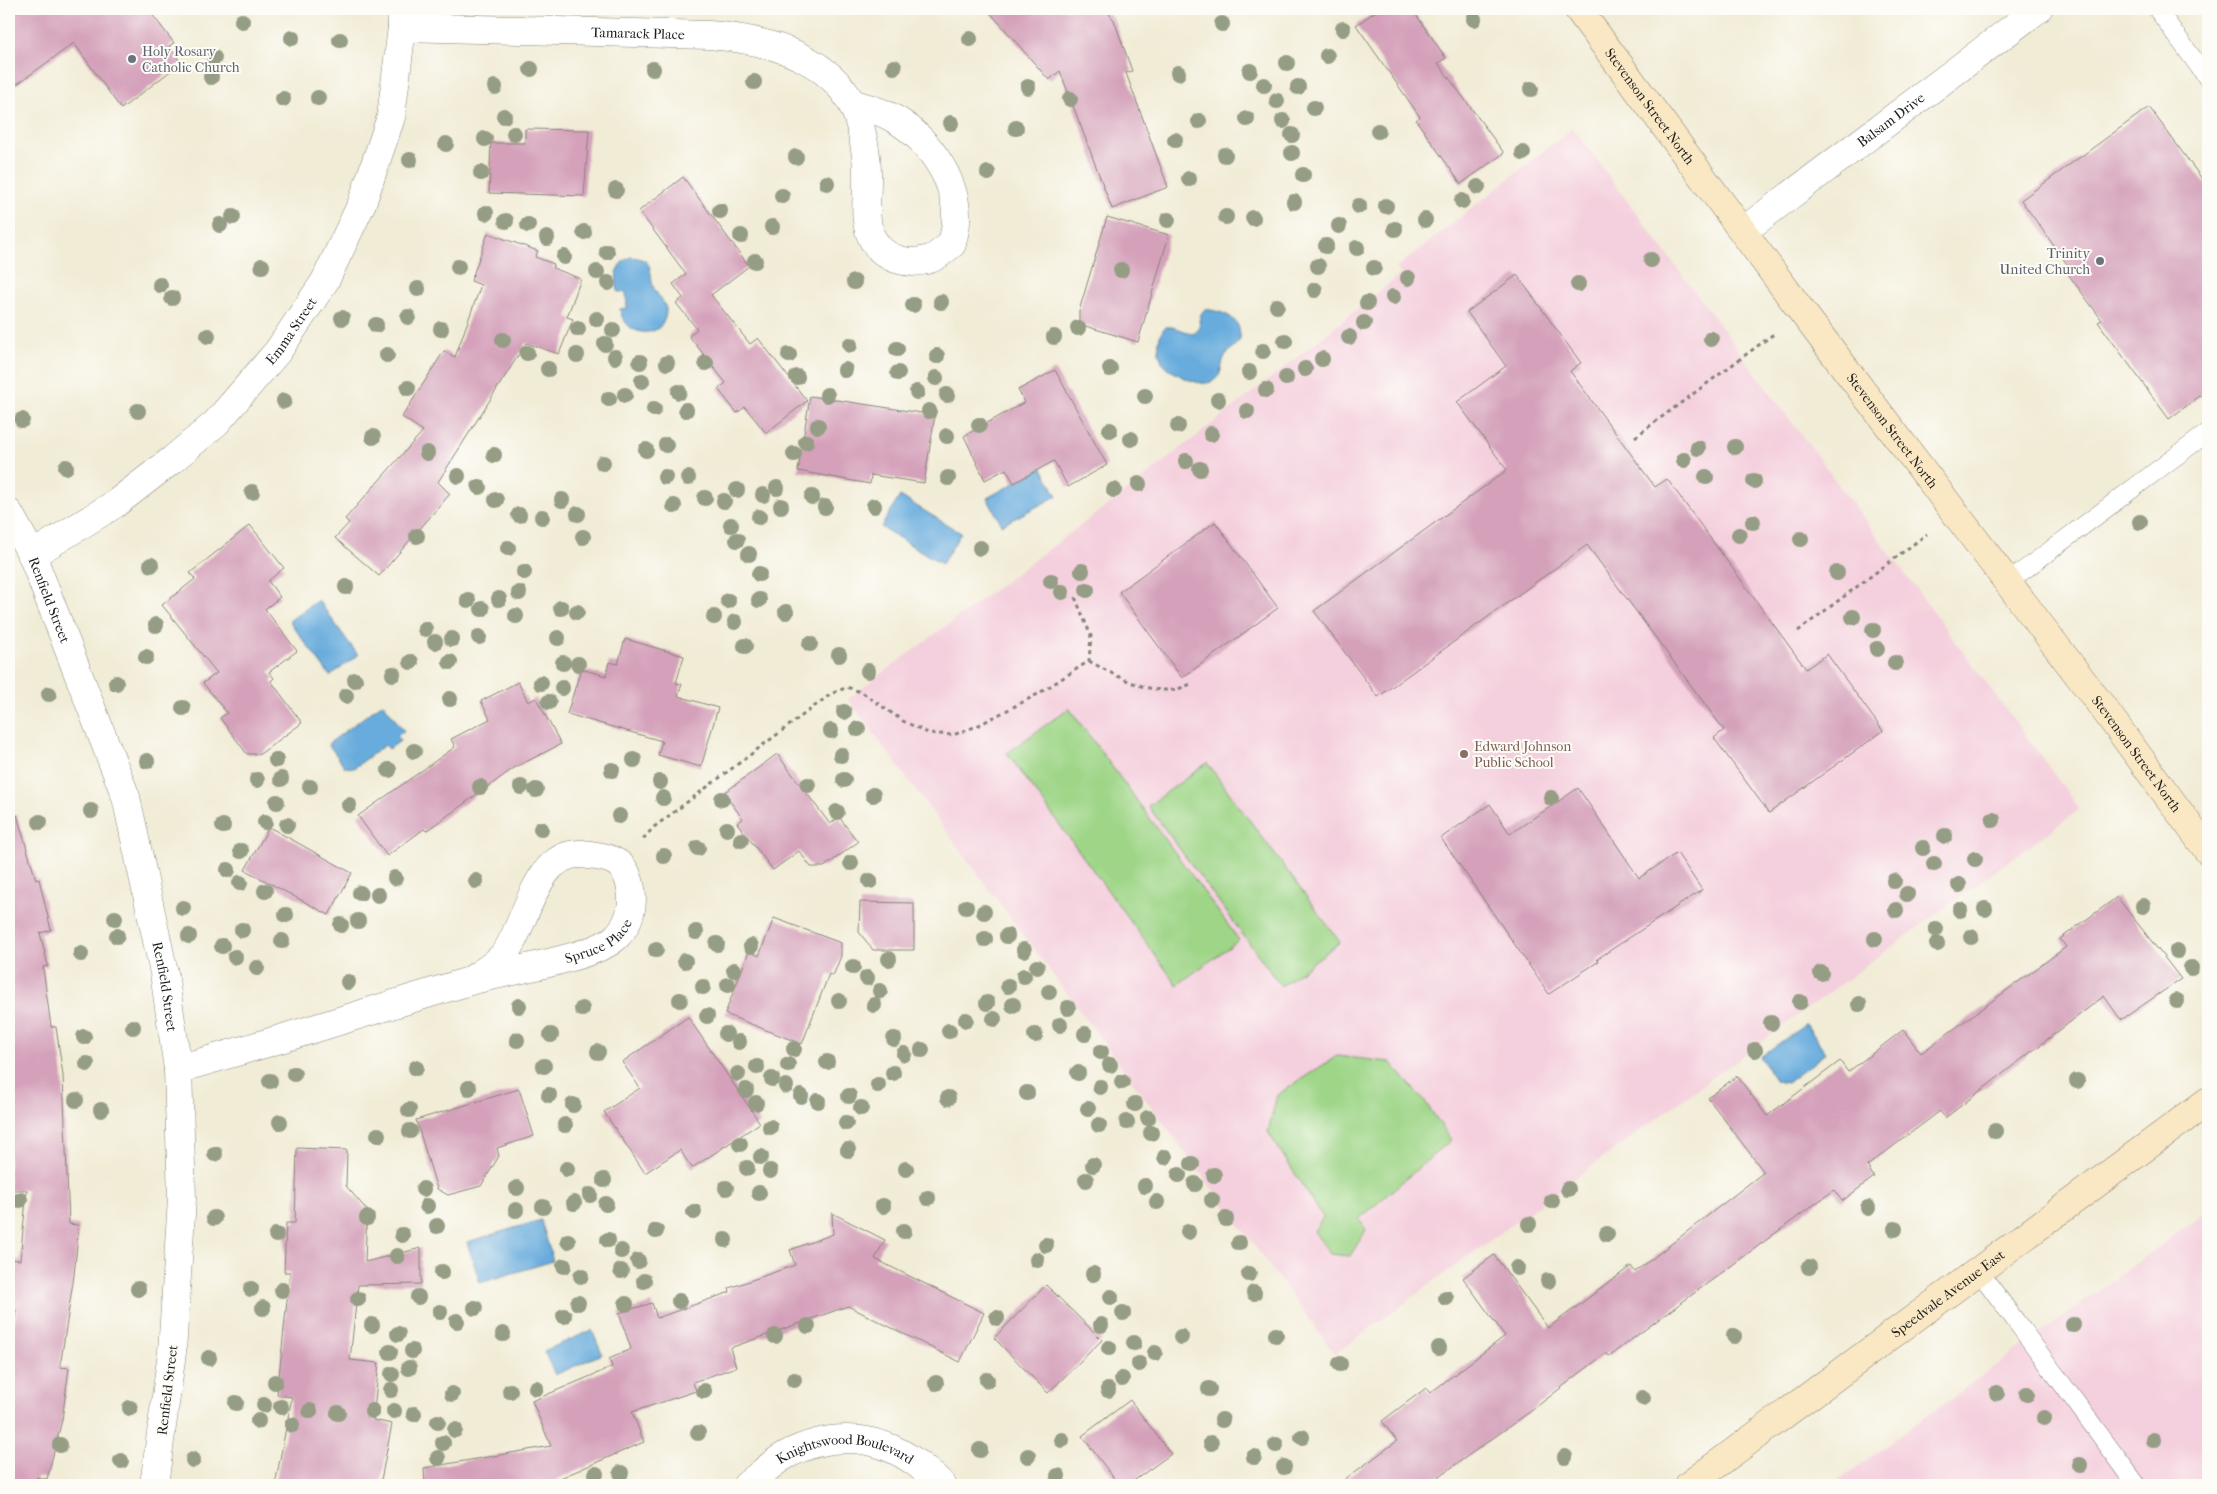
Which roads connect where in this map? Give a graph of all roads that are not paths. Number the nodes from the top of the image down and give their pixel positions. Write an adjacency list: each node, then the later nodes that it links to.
1 (1578, 9): 7 (main road, Stevenson Street North)
2 (2038, 9): 7 (street, Balsam Drive)
3 (2157, 9): 5 (lane)
4 (402, 18): 6 (street, Tamarack Place); 10 (street, Emma Street)
5 (2208, 79)
6 (852, 103): 6 (street, Tamarack Place)
7 (1743, 231): 11 (main road, Stevenson Street North)
8 (2207, 433): 11 (lane)
9 (9, 513): 10 (street, Renfield Street)
10 (32, 555): 14 (street, Renfield Street)
11 (2008, 582): 12 (main road, Stevenson Street North)
12 (2208, 850)
13 (469, 981): 13 (street, Spruce Place); 14 (street, Spruce Place)
14 (178, 1069): 17 (street, Renfield Street)
15 (2208, 1101): 16 (main road, Speedvale Avenue East)
16 (1978, 1270): 20 (main road, Speedvale Avenue East); 21 (lane)
17 (154, 1485)
18 (747, 1485): 19 (street, Knightswood Boulevard)
19 (942, 1485)
20 (1689, 1485)
21 (2137, 1485)

